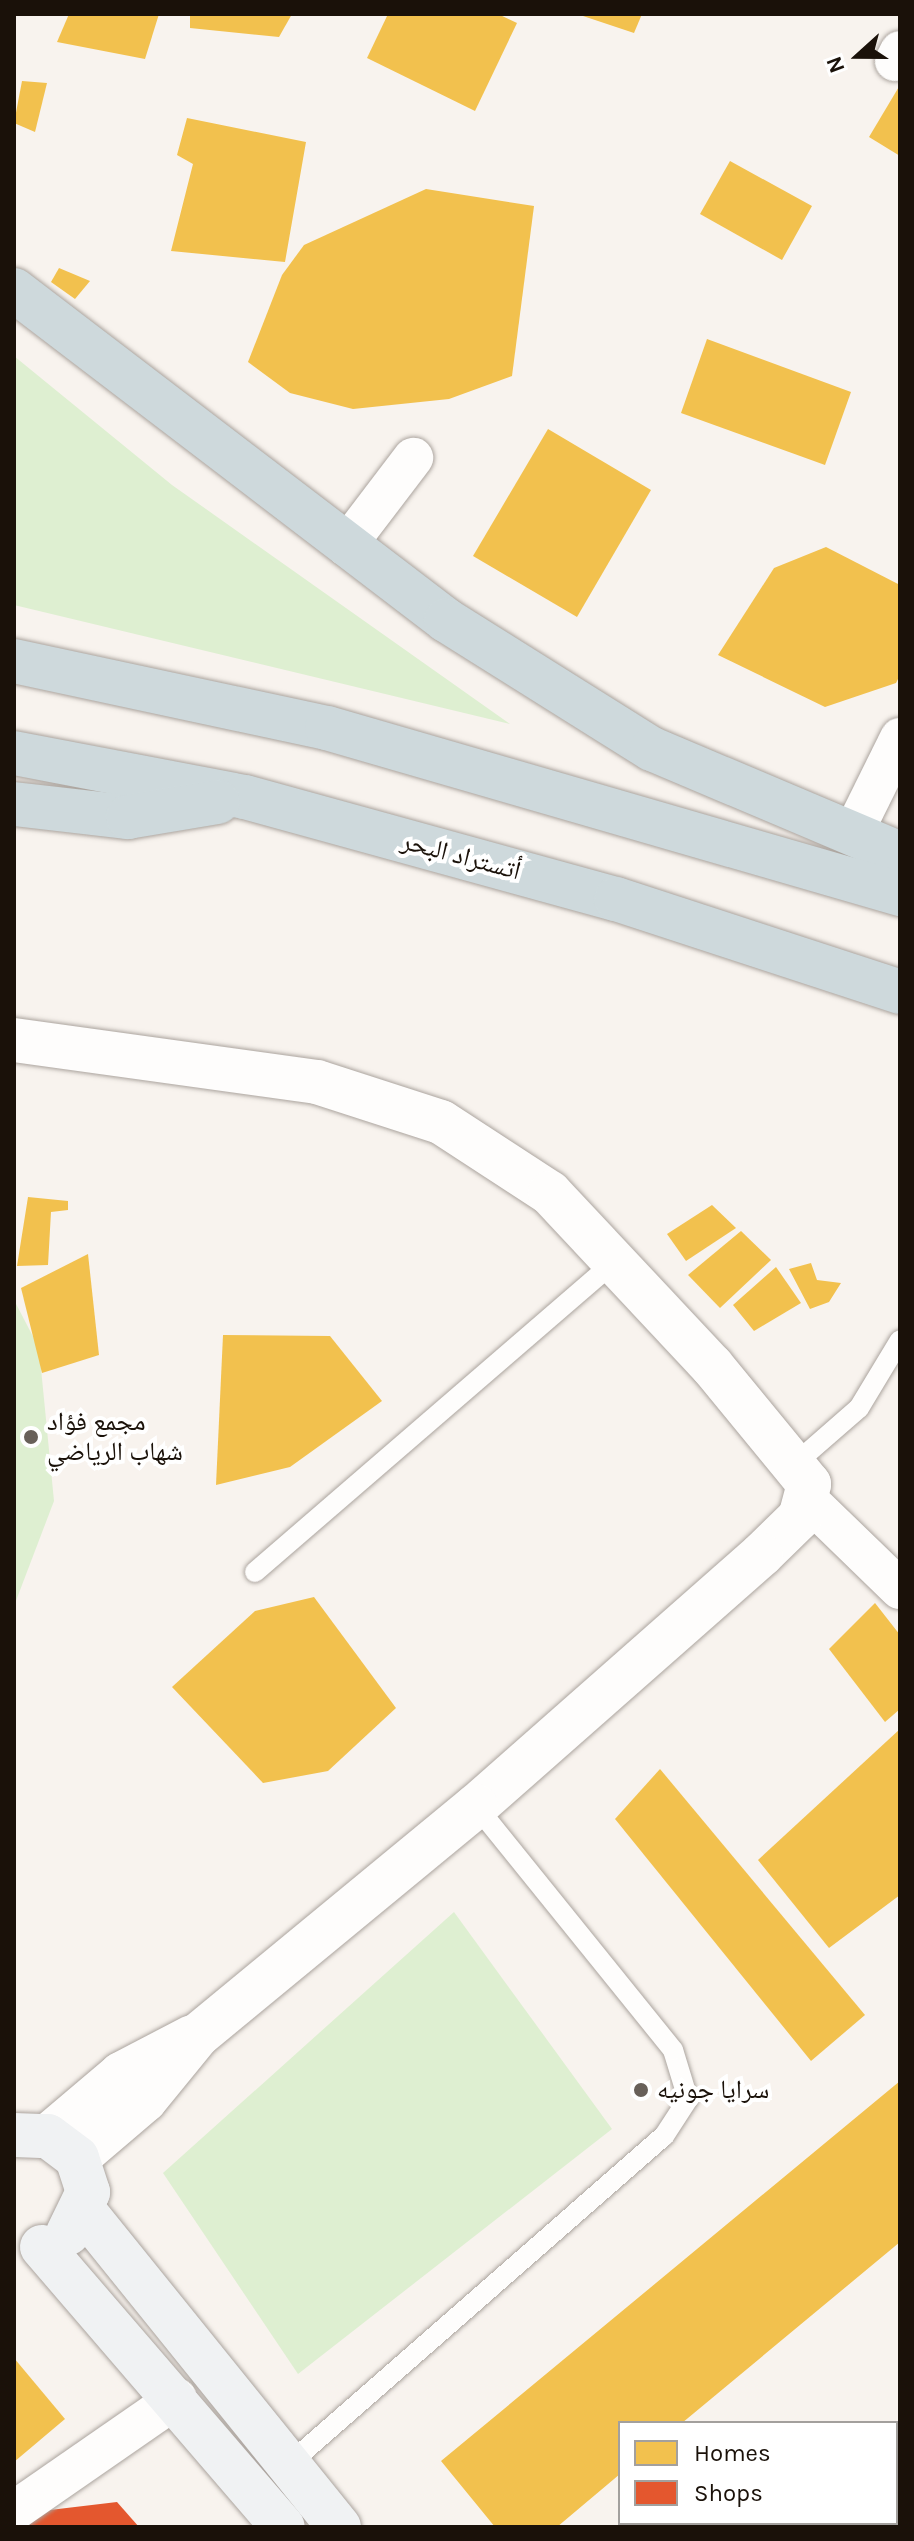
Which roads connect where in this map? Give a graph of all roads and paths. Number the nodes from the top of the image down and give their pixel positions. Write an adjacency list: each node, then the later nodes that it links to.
1 (14, 290): 3 (highway)
2 (413, 458): 3 (street)
3 (346, 546): 9 (highway)
4 (14, 661): 11 (highway)
5 (900, 738): 9 (street)
6 (14, 753): 7 (highway, أتستراد البحر)
7 (245, 797): 8 (highway); 12 (highway, أتستراد البحر)
8 (14, 804)
9 (853, 833): 10 (highway)
10 (900, 854)
11 (900, 894)
12 (900, 992)
13 (14, 1040): 14 (street)
14 (614, 1262): 16 (street); 17 (lane)
15 (900, 1340): 16 (lane)
16 (802, 1481): 18 (street); 19 (street)
17 (255, 1572)
18 (900, 1589)
19 (476, 1806): 20 (street); 24 (lane)
20 (46, 2143): 21 (main road)
21 (84, 2211): 22 (main road); 24 (main road)
22 (23, 2249): 23 (main road)
23 (177, 2398): 25 (street); 26 (main road)
24 (289, 2464): 27 (main road)
25 (14, 2511)
26 (283, 2527)
27 (339, 2527)

